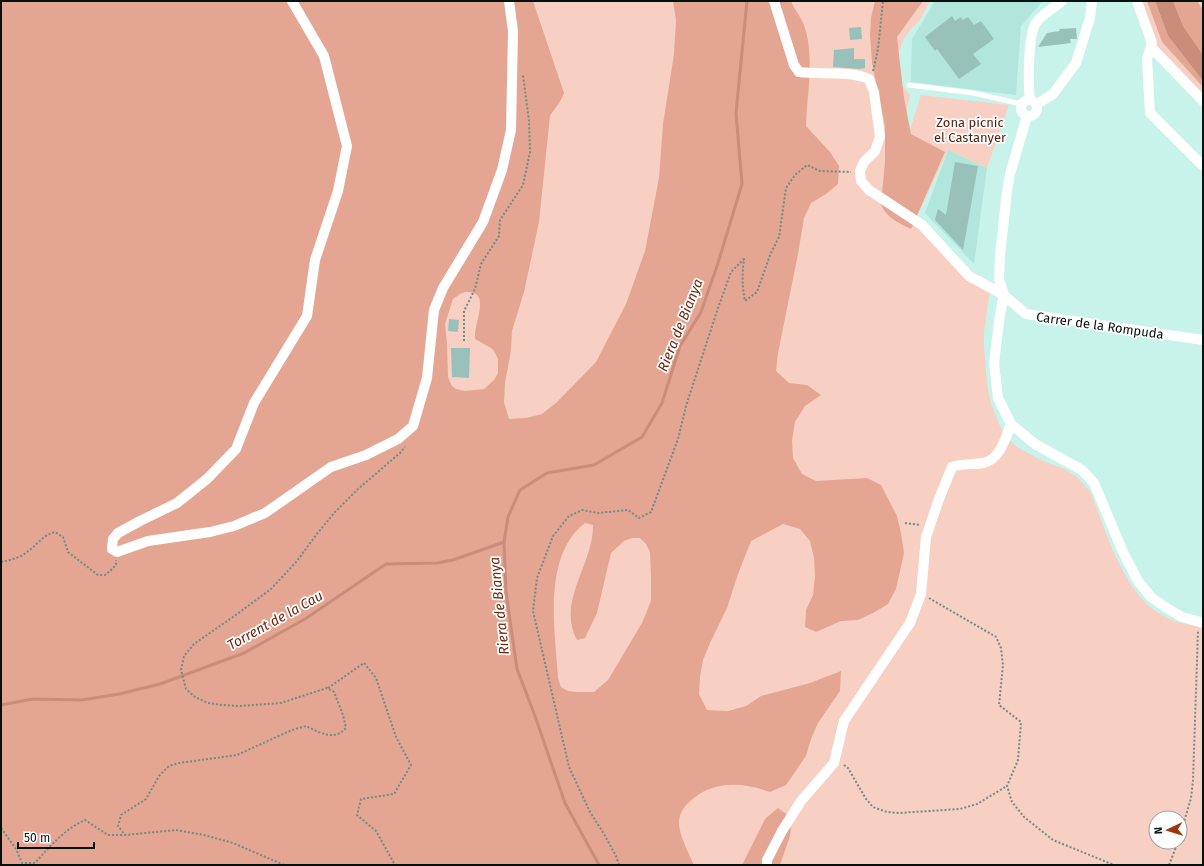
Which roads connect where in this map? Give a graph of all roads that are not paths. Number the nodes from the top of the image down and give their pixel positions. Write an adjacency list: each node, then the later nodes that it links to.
1 (292, 1): 2 (street)
2 (509, 1)
3 (774, 1): 13 (street, Carrer de la Rompuda)
4 (1062, 1): 10 (street)
5 (1138, 1): 7 (street)
6 (1090, 2): 10 (street)
7 (1151, 47): 9 (street); 12 (street)
8 (909, 86): 10 (lane)
9 (1203, 101)
10 (1029, 102): 11 (street); 11 (street)
11 (1027, 116): 13 (street)
12 (1203, 166)
13 (1004, 295): 14 (street, Carrer de la Rompuda); 15 (street)
14 (1203, 340)
15 (1012, 424): 16 (street); 17 (street)
16 (1200, 622)
17 (767, 865)

